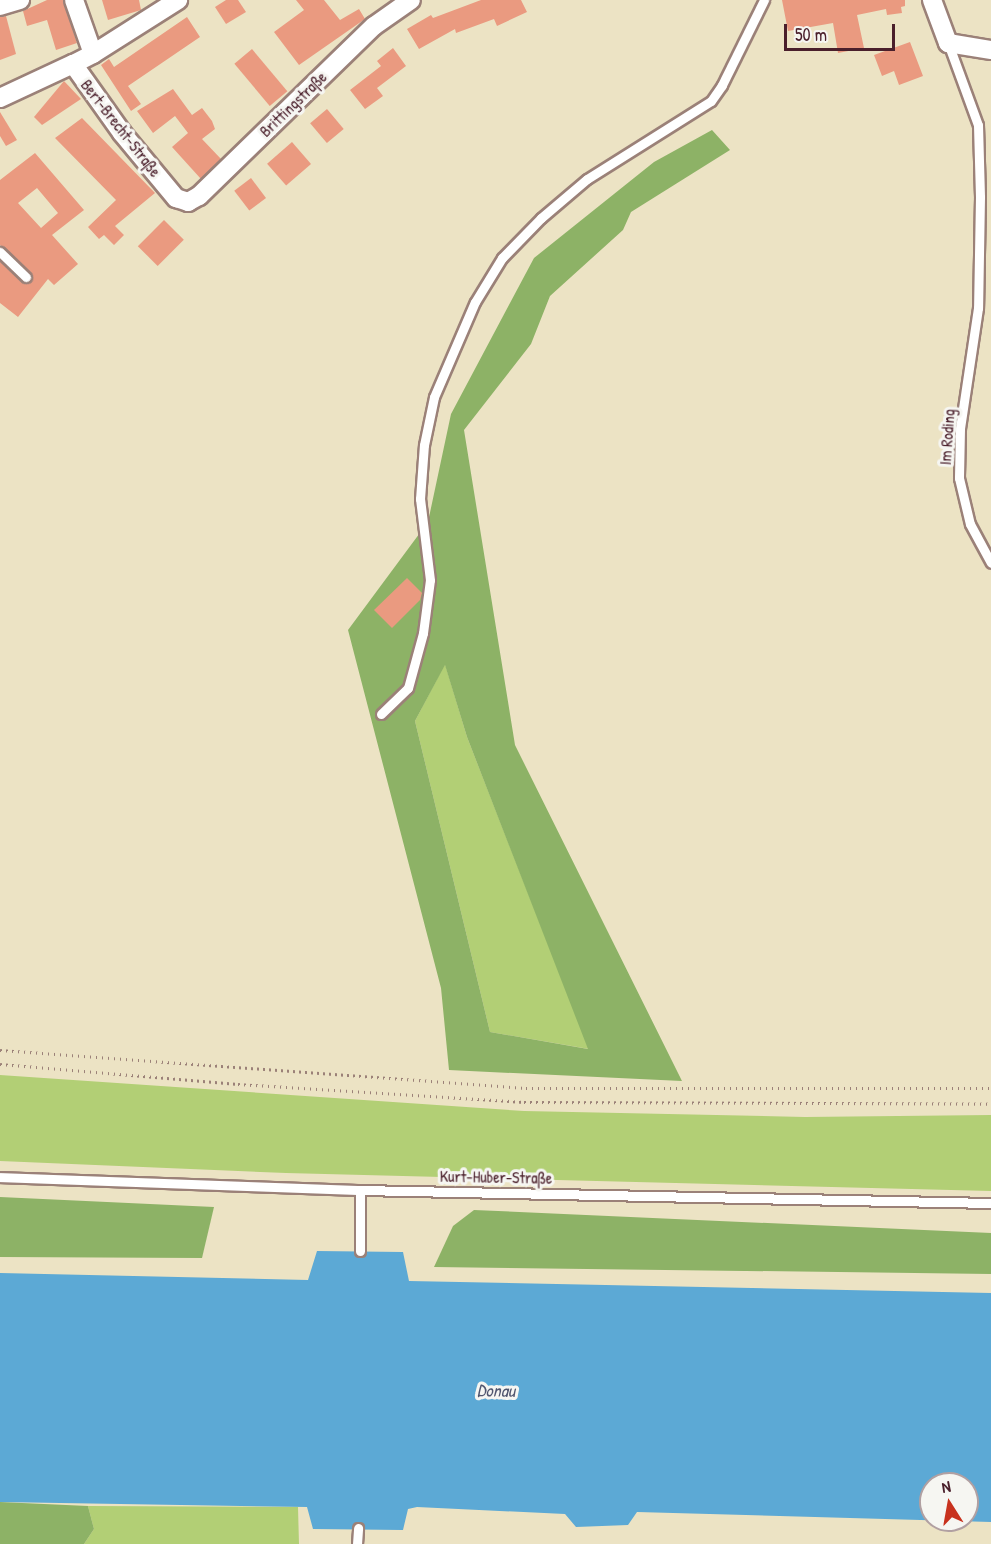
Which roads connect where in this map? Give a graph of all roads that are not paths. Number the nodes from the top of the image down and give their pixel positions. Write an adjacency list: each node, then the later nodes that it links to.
1 (20, 0): 7 (street)
2 (74, 0): 10 (street, Bert-Brecht-Straße)
3 (411, 0): 13 (street, Brittingstraße)
4 (764, 0): 17 (lane)
5 (932, 0): 8 (street)
6 (175, 1): 10 (street)
7 (0, 6)
8 (948, 43): 9 (street); 16 (lane, Im Roding)
9 (991, 50)
10 (93, 54): 11 (street, Bert-Brecht-Straße)
11 (73, 64): 12 (street); 13 (street, Bert-Brecht-Straße)
12 (0, 98)
13 (176, 198)
14 (0, 252): 15 (lane)
15 (26, 278)
16 (991, 563)
17 (381, 714)
18 (0, 1177): 19 (lane, Kurt-Huber-Straße)
19 (360, 1190): 20 (lane, Kurt-Huber-Straße); 21 (lane)
20 (991, 1203)
21 (360, 1251)
22 (358, 1528): 23 (lane)
23 (357, 1544)

